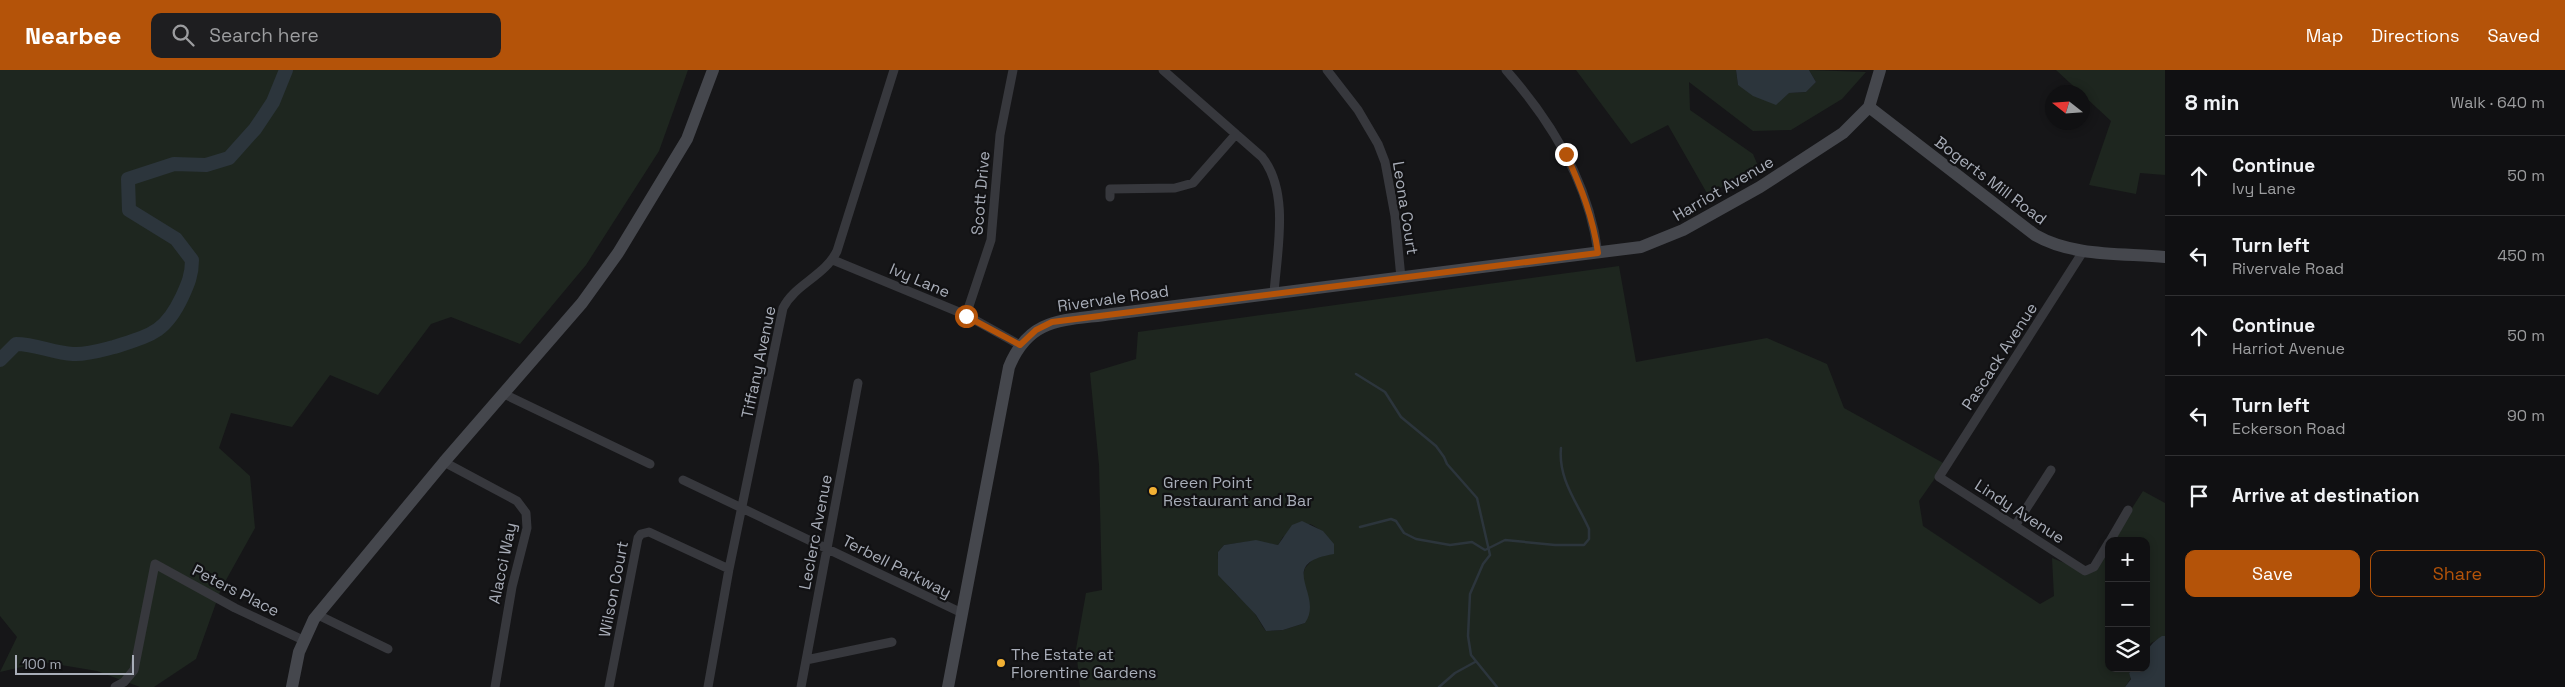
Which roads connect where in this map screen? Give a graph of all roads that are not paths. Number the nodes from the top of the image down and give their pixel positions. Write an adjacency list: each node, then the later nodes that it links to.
1 (713, 70): 21 (street)
2 (894, 70): 14 (street, Tiffany Avenue)
3 (1013, 70): 18 (street, Scott Drive)
4 (1163, 70): 9 (street)
5 (1327, 70): 16 (street, Leona Court)
6 (1506, 70): 12 (street)
7 (1880, 70): 8 (street, Harriot Avenue)
8 (1868, 107): 11 (street, Bogerts Mill Road); 12 (street, Harriot Avenue)
9 (1236, 134): 10 (street); 17 (street)
10 (1110, 197)
11 (2084, 250): 13 (street, Bogerts Mill Road); 25 (street, Pascack Avenue)
12 (1598, 253): 15 (street, Harriot Avenue)
13 (2165, 256)
14 (833, 260): 18 (street, Ivy Lane); 27 (street, Tiffany Avenue)
15 (1536, 261): 16 (street, Rivervale Road)
16 (1401, 278): 17 (street, Rivervale Road)
17 (1274, 293): 19 (street, Rivervale Road)
18 (966, 316): 19 (street, Ivy Lane)
19 (1020, 345): 34 (street, Rivervale Road)
20 (858, 382): 31 (street, Leclerc Avenue)
21 (504, 394): 22 (street); 23 (street)
22 (444, 462): 35 (street); 42 (street, Alacci Way)
23 (650, 464)
24 (2051, 470): 29 (street)
25 (1939, 477): 29 (street, Lindy Avenue)
26 (683, 480): 27 (street, Terbell Parkway)
27 (742, 508): 31 (street, Terbell Parkway); 33 (street, Tiffany Avenue)
28 (2128, 510): 30 (street)
29 (2015, 526): 32 (street, Lindy Avenue)
30 (2112, 537)
31 (827, 548): 34 (street, Terbell Parkway); 39 (street, Leclerc Avenue)
32 (2105, 549)
33 (729, 569): 43 (street, Wilson Court); 44 (street, Tiffany Avenue)
34 (962, 613): 46 (street, Rivervale Road)
35 (318, 615): 36 (street); 38 (street)
36 (303, 640): 40 (street, Peters Place); 41 (street)
37 (892, 642): 39 (street)
38 (388, 649)
39 (806, 660): 45 (street, Leclerc Avenue)
40 (115, 687)
41 (292, 687)
42 (495, 687)
43 (610, 687)
44 (708, 687)
45 (801, 687)
46 (948, 687)

